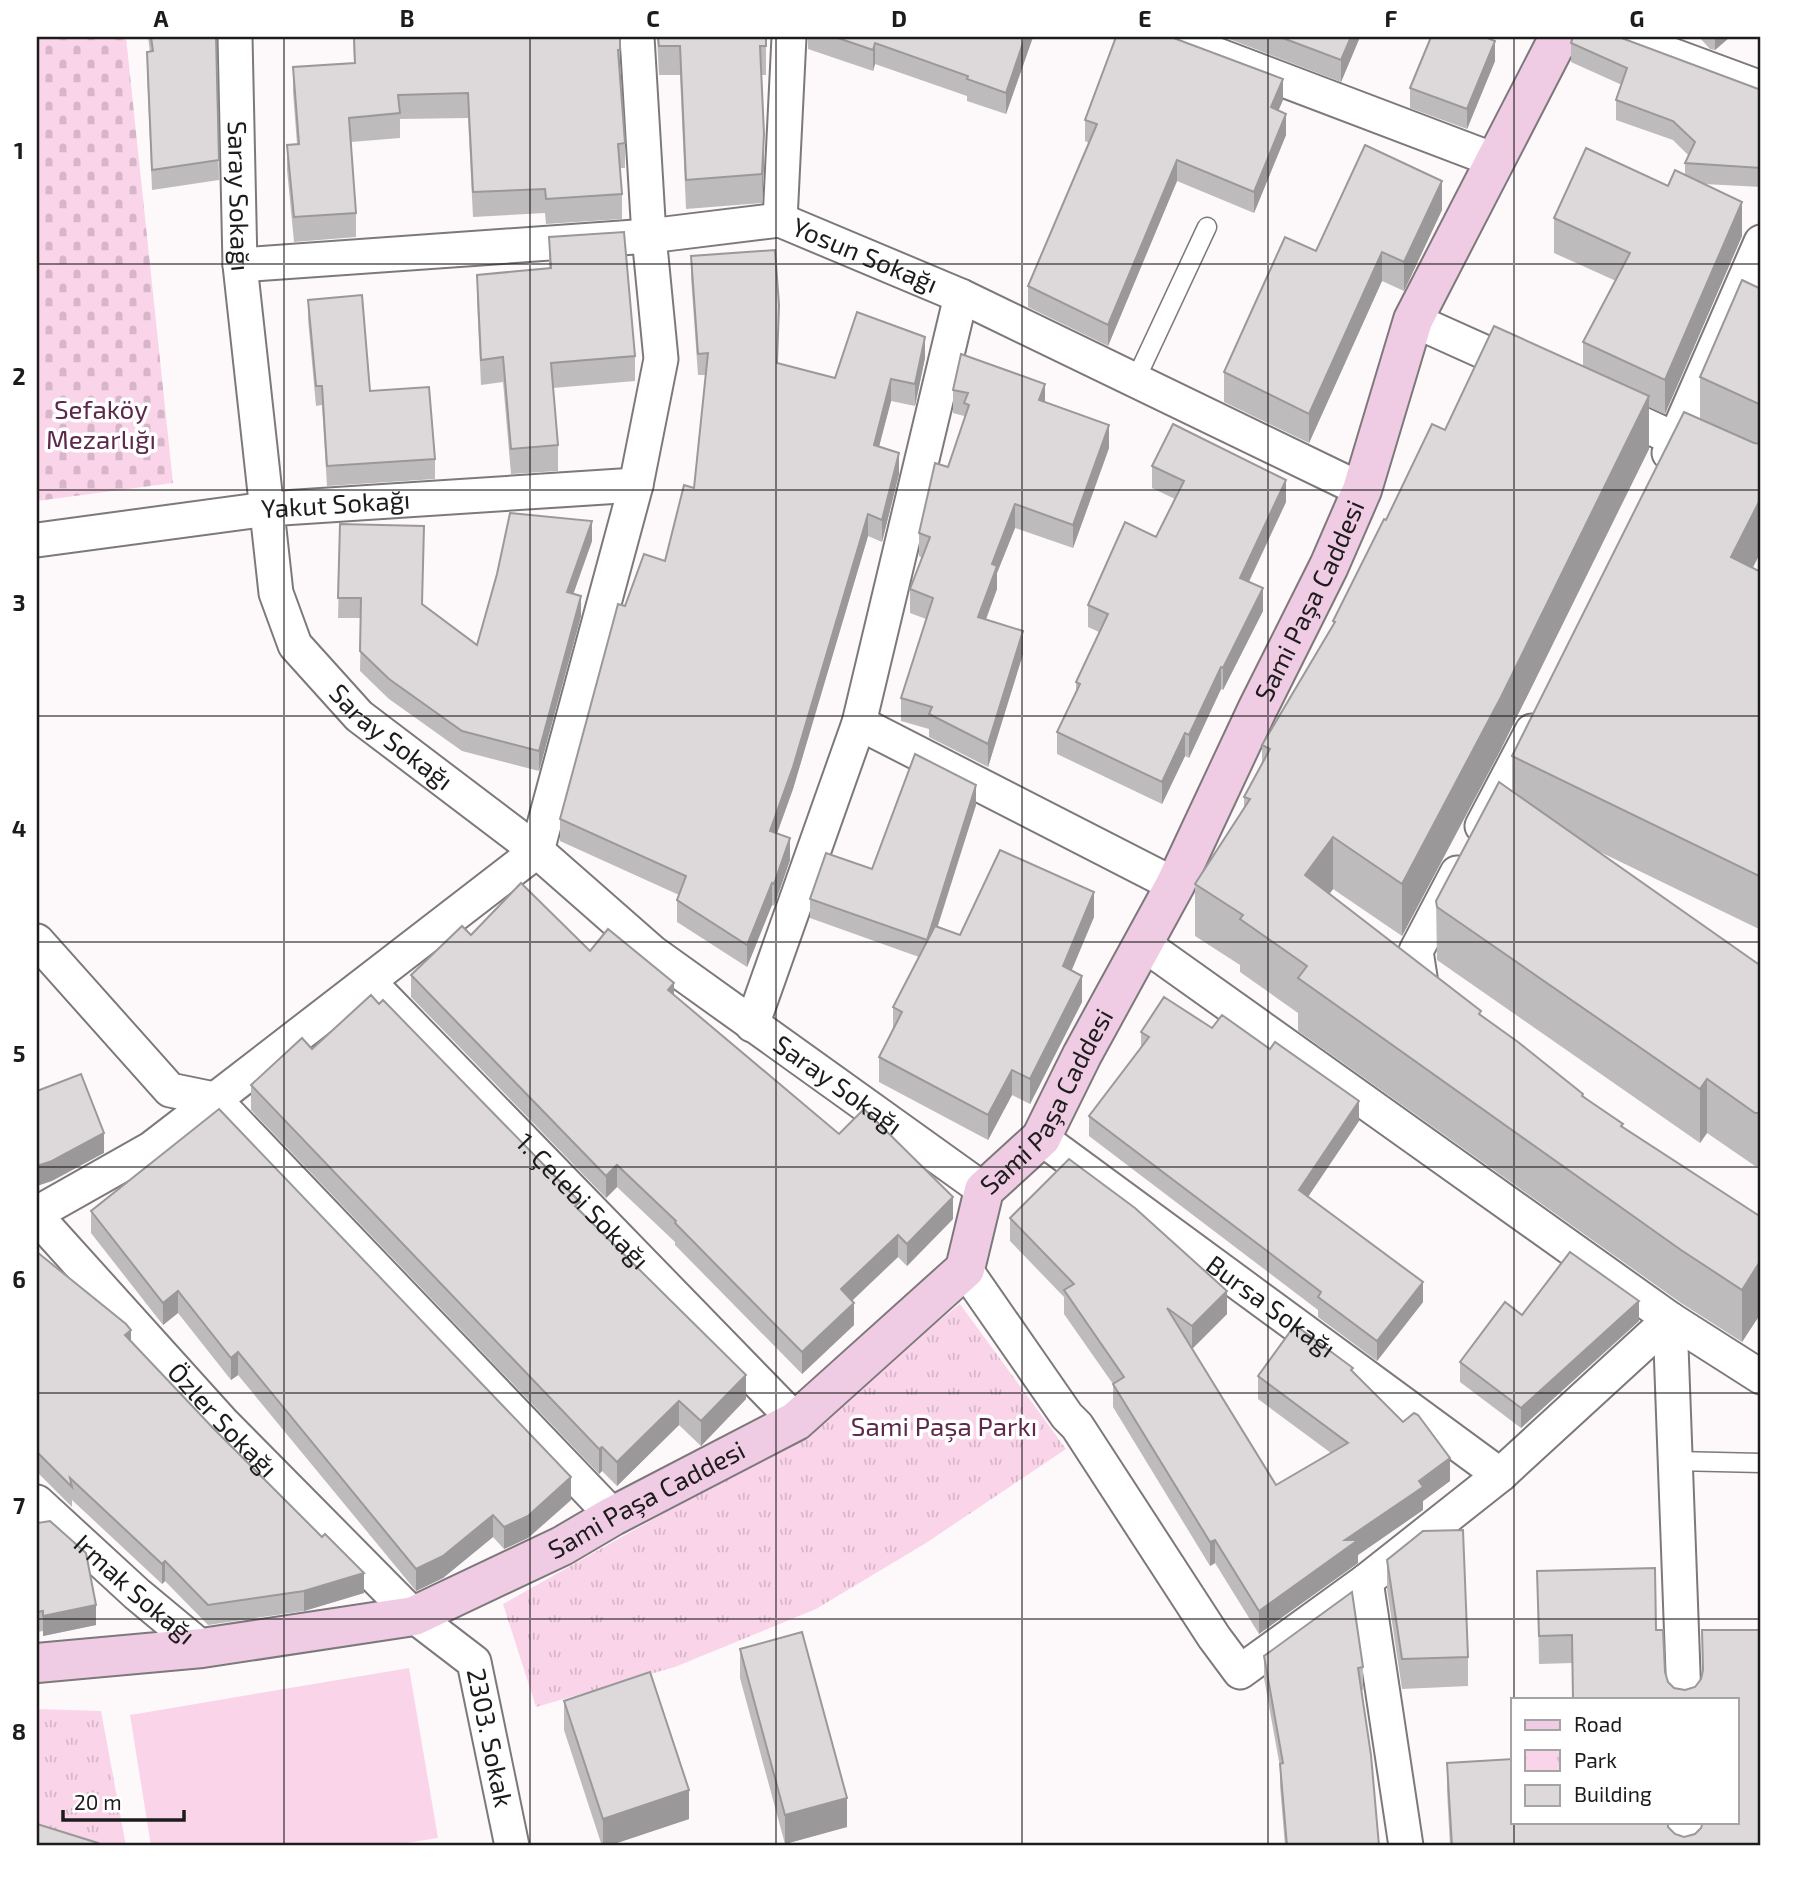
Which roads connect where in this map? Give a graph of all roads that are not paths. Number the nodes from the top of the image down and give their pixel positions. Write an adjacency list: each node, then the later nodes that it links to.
1 (235, 37): 13 (street, Saray Sokağı)
2 (637, 37): 11 (street)
3 (789, 37): 9 (street)
4 (1170, 37): 8 (street)
5 (1559, 37): 8 (street, Sami Paşa Caddesi)
6 (1623, 37): 7 (street)
7 (1761, 88)
8 (1494, 160): 15 (street, Sami Paşa Caddesi)
9 (779, 220): 11 (street, Yosun Sokağı); 14 (street, Yosun Sokağı)
10 (1207, 226): 16 (lane)
11 (649, 236): 13 (street, Yosun Sokağı); 20 (street)
12 (1761, 242): 17 (street)
13 (240, 265): 22 (street, Saray Sokağı)
14 (961, 296): 16 (street, Yosun Sokağı); 25 (street)
15 (1413, 320): 17 (street); 21 (street, Sami Paşa Caddesi)
16 (1133, 379): 21 (street, Yosun Sokağı)
17 (1676, 438): 18 (street); 19 (street)
18 (1658, 475)
19 (1761, 479)
20 (636, 485): 22 (street, Yakut Sokağı); 26 (street)
21 (1362, 490): 27 (street, Sami Paşa Caddesi)
22 (267, 509): 23 (street, Yakut Sokağı); 26 (street, Saray Sokağı)
23 (37, 540)
24 (1542, 709): 31 (street)
25 (859, 723): 27 (street); 32 (street)
26 (537, 851): 30 (street); 32 (street, Saray Sokağı)
27 (1175, 885): 29 (street, Sami Paşa Caddesi)
28 (37, 941): 33 (street)
29 (1142, 943): 34 (street, Sami Paşa Caddesi); 38 (street)
30 (369, 982): 33 (street); 40 (street, 1. Çelebi Sokağı)
31 (1456, 1014)
32 (752, 1025): 35 (street, Saray Sokağı)
33 (214, 1099): 36 (street); 45 (street)
34 (1041, 1138): 35 (street, Sami Paşa Caddesi); 43 (street, Bursa Sokağı)
35 (984, 1190): 37 (street, Sami Paşa Caddesi)
36 (37, 1215): 47 (street, Özler Sokağı)
37 (965, 1269): 40 (street, Sami Paşa Caddesi); 46 (street)
38 (1670, 1319): 39 (street); 41 (street); 43 (street)
39 (1761, 1377)
40 (796, 1421): 45 (street, Sami Paşa Caddesi)
41 (1675, 1461): 42 (lane); 50 (street)
42 (1761, 1463)
43 (1500, 1475): 46 (street)
44 (37, 1502): 48 (street, Irmak Sokağı)
45 (613, 1516): 47 (street, Sami Paşa Caddesi)
46 (1366, 1581): 53 (street)
47 (414, 1616): 48 (street, Sami Paşa Caddesi); 52 (street, 2303. Sokak)
48 (202, 1648): 49 (street, Sami Paşa Caddesi)
49 (37, 1663)
50 (1684, 1698)
51 (1685, 1824): 54 (street)
52 (512, 1846)
53 (1406, 1846)
54 (1685, 1846)

